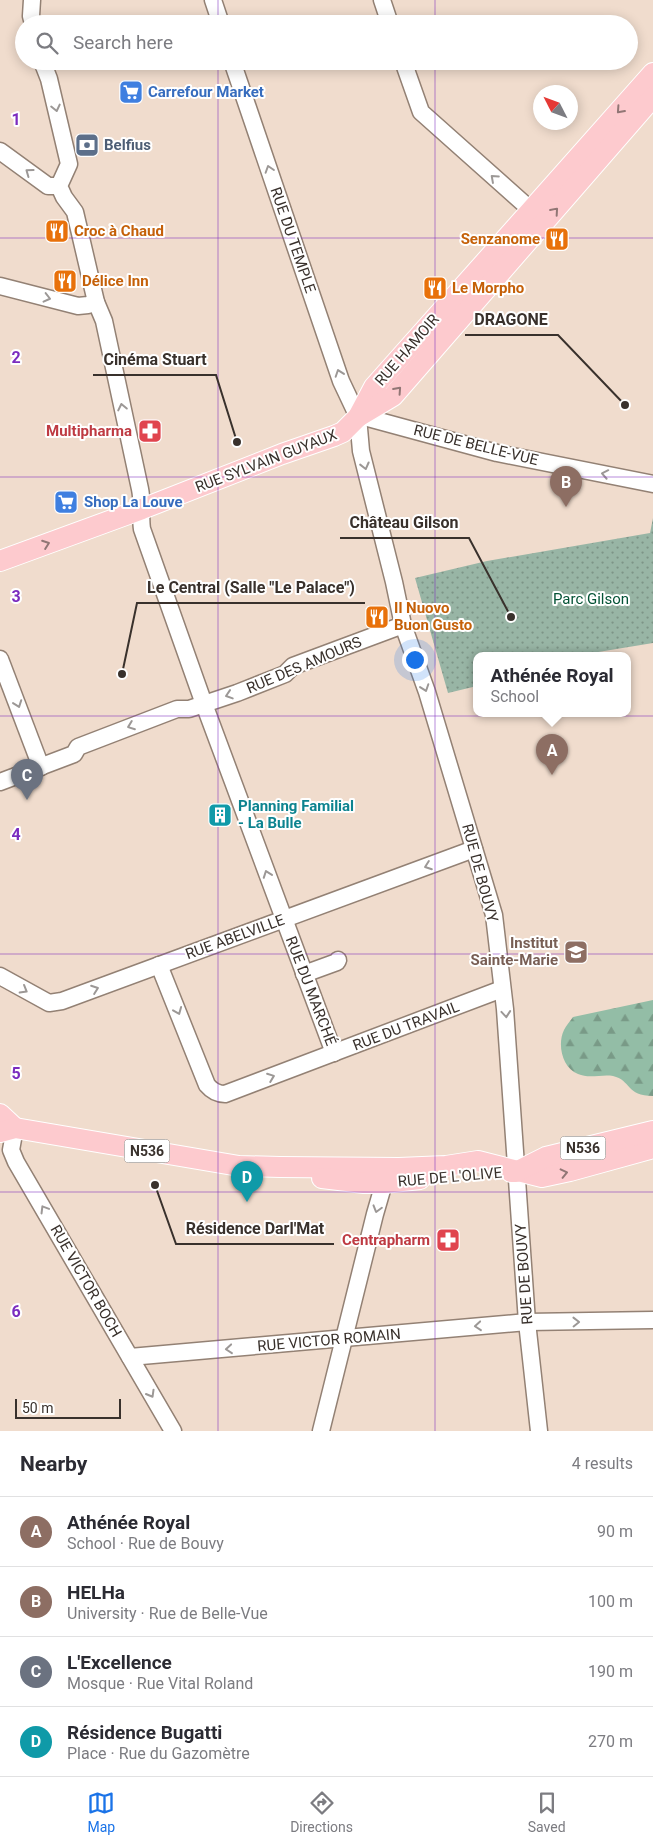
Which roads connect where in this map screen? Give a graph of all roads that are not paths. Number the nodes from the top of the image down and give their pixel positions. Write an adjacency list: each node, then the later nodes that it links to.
1 (32, 0): 4 (street)
2 (213, 0): 5 (street)
3 (382, 0): 6 (street)
4 (31, 15)
5 (217, 15)
6 (387, 15)
7 (46, 70): 13 (street, one-way to 13)
8 (235, 70): 17 (street, RUE DU TEMPLE, one-way to 8)
9 (406, 70): 14 (street, one-way to 9)
10 (653, 74): 14 (main road, RUE HAMOIR, one-way to 14)
11 (653, 97): 17 (main road, RUE HAMOIR, one-way to 11)
12 (0, 151): 13 (street, one-way to 12)
13 (59, 186): 16 (street, RUE DU MARCHÉ)
14 (531, 210): 17 (main road, RUE HAMOIR)
15 (0, 286): 16 (street, one-way to 16)
16 (96, 302): 19 (street, RUE DU MARCHÉ, one-way to 16)
17 (363, 418): 18 (street, RUE DE BELLE-VUE, one-way to 17); 19 (main road, RUE SYLVAIN GUYAUX); 21 (street, RUE DE BOUVY, one-way to 21)
18 (653, 484)
19 (142, 509): 20 (main road, RUE SYLVAIN GUYAUX, one-way to 19); 23 (street, RUE DU MARCHÉ)
20 (0, 560)
21 (403, 625): 23 (street, RUE DES AMOURS, one-way to 23); 26 (street, RUE DE BOUVY, one-way to 26)
22 (0, 659): 24 (street, one-way to 24)
23 (204, 704): 24 (street, RUE DES AMOURS, one-way to 24); 27 (street, RUE DU MARCHÉ, one-way to 23)
24 (41, 767): 25 (street, RUE DES AMOURS)
25 (0, 782)
26 (474, 849): 27 (street, RUE ABELVILLE, one-way to 27); 32 (street, RUE DE BOUVY)
27 (283, 920): 29 (street, RUE ABELVILLE); 30 (street, RUE DU MARCHÉ)
28 (338, 960): 30 (street)
29 (159, 965): 31 (street, RUE ABELVILLE, one-way to 29); 33 (street, RUE DU TRAVAIL, one-way to 33)
30 (304, 974): 33 (street, RUE DU MARCHÉ)
31 (0, 976)
32 (502, 990): 33 (street, RUE DU TRAVAIL); 40 (street, RUE DE BOUVY, one-way to 40)
33 (334, 1053)
34 (0, 1114): 35 (main road)
35 (8, 1130): 38 (main road, N536); 45 (street, RUE VICTOR BOCH, one-way to 35)
36 (653, 1131): 40 (main road, RUE DE L'OLIVE / N536)
37 (653, 1148): 40 (main road, RUE DE L'OLIVE / N536, one-way to 37)
38 (280, 1168): 39 (main road, N536); 41 (main road, N536)
39 (399, 1168): 40 (main road, RUE DE L'OLIVE / N536); 41 (street)
40 (516, 1172): 41 (main road, RUE DE L'OLIVE / N536); 43 (street, RUE DE BOUVY)
41 (384, 1183): 44 (street, one-way to 44)
42 (653, 1320): 43 (street, RUE VICTOR ROMAIN, one-way to 42)
43 (527, 1322): 44 (street, RUE VICTOR ROMAIN, one-way to 44); 48 (street, RUE DE BOUVY)
44 (344, 1339): 45 (street, RUE VICTOR ROMAIN, one-way to 45); 47 (street)
45 (130, 1357): 46 (street, RUE VICTOR BOCH, one-way to 46)
46 (173, 1431)
47 (322, 1431)
48 (538, 1431)

